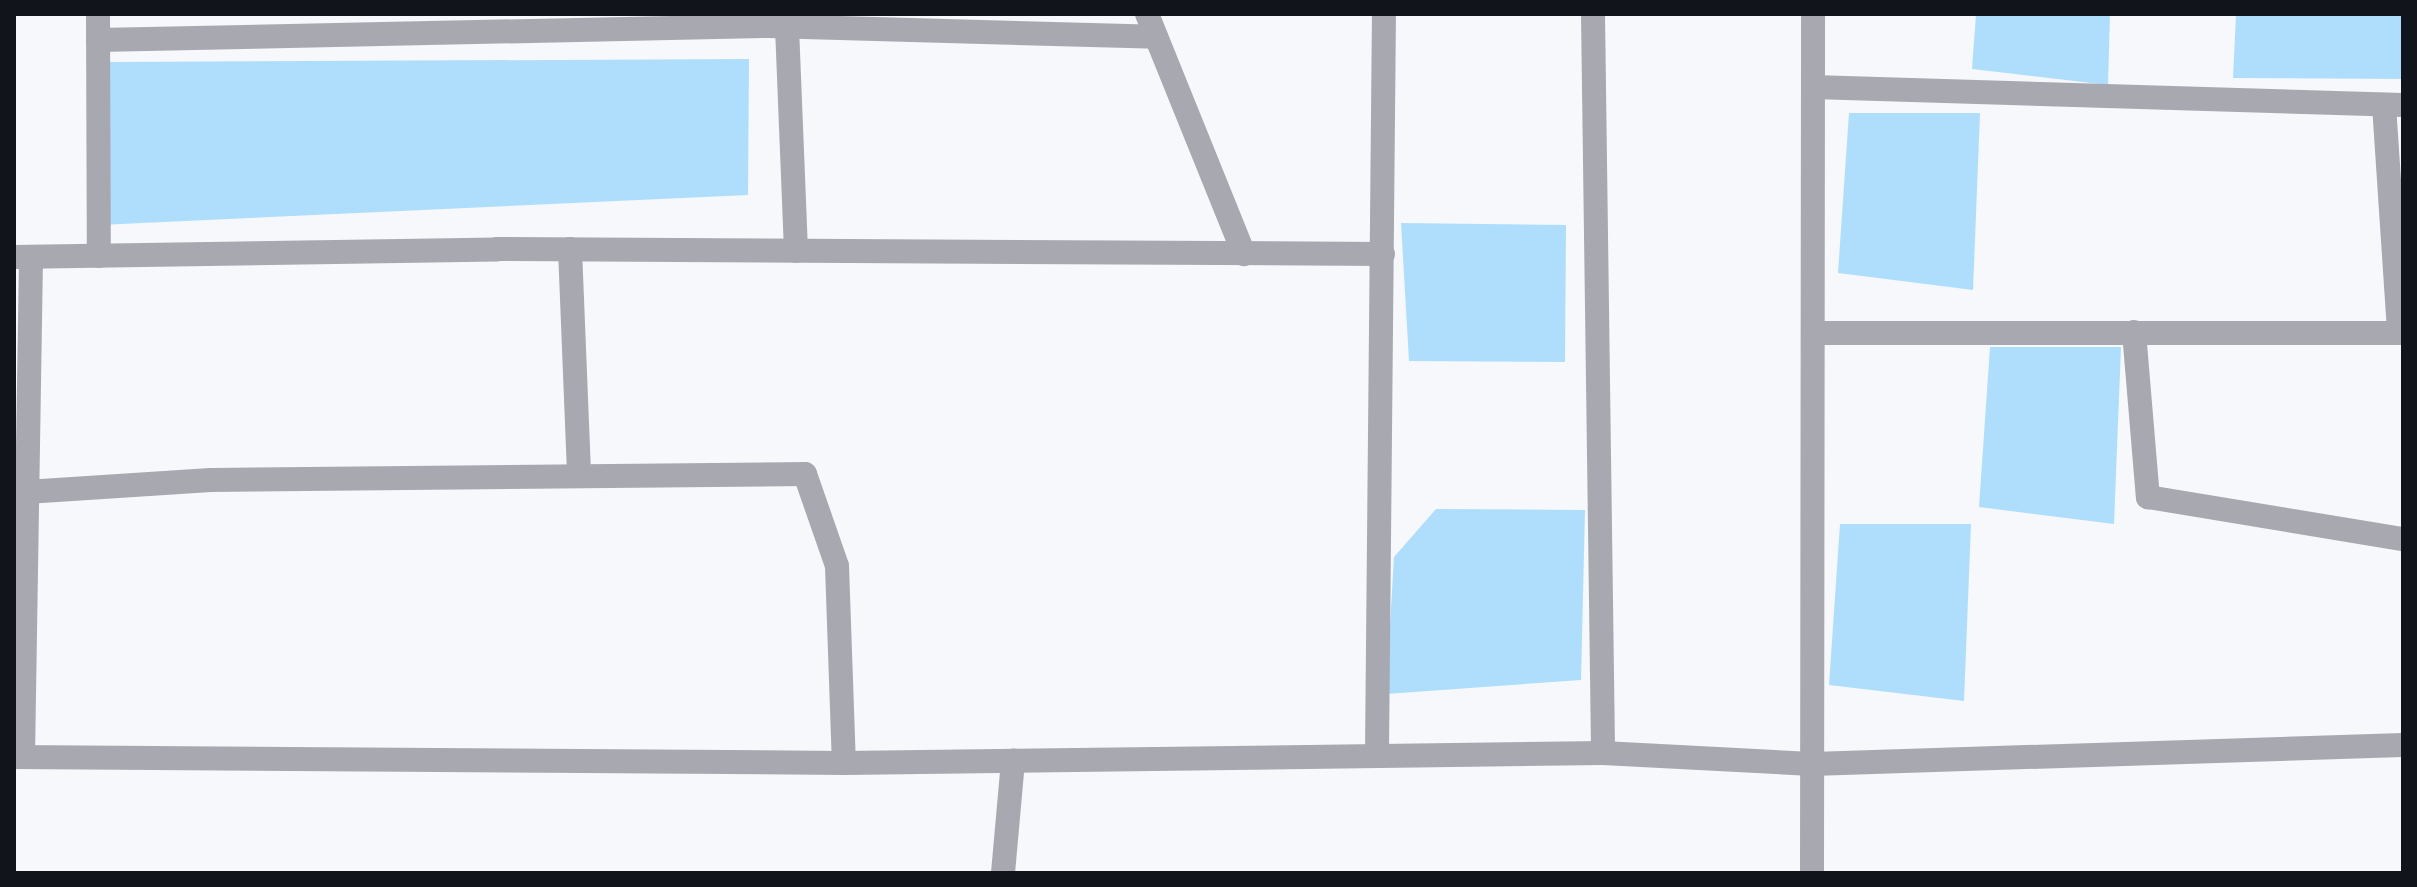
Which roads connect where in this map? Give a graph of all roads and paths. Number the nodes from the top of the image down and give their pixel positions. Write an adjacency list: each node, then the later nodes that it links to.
1 (98, 14): 8 (street)
2 (1384, 14): 14 (street)
3 (1593, 14): 25 (street)
4 (1813, 14): 9 (street)
5 (662, 21): 7 (street); 8 (street)
6 (1152, 25): 7 (street); 13 (street)
7 (787, 27): 12 (street)
8 (98, 40): 15 (street)
9 (1813, 87): 10 (street); 18 (street)
10 (2393, 105): 19 (street)
11 (570, 249): 12 (street); 15 (street); 20 (street)
12 (796, 251): 13 (street)
13 (1244, 254): 14 (street)
14 (1383, 254): 24 (street)
15 (99, 256): 16 (street)
16 (23, 257): 21 (street)
17 (2134, 332): 18 (street); 19 (street); 22 (street)
18 (1813, 333): 29 (street)
19 (2401, 333)
20 (579, 476): 21 (street); 28 (street)
21 (26, 492): 26 (street)
22 (2403, 539)
23 (2403, 745): 29 (street)
24 (1377, 752): 25 (street); 27 (street)
25 (1603, 753): 29 (street)
26 (18, 757): 28 (street)
27 (1013, 760): 28 (street); 30 (street)
28 (844, 763)
29 (1812, 764): 31 (street)
30 (1003, 873)
31 (1812, 873)

